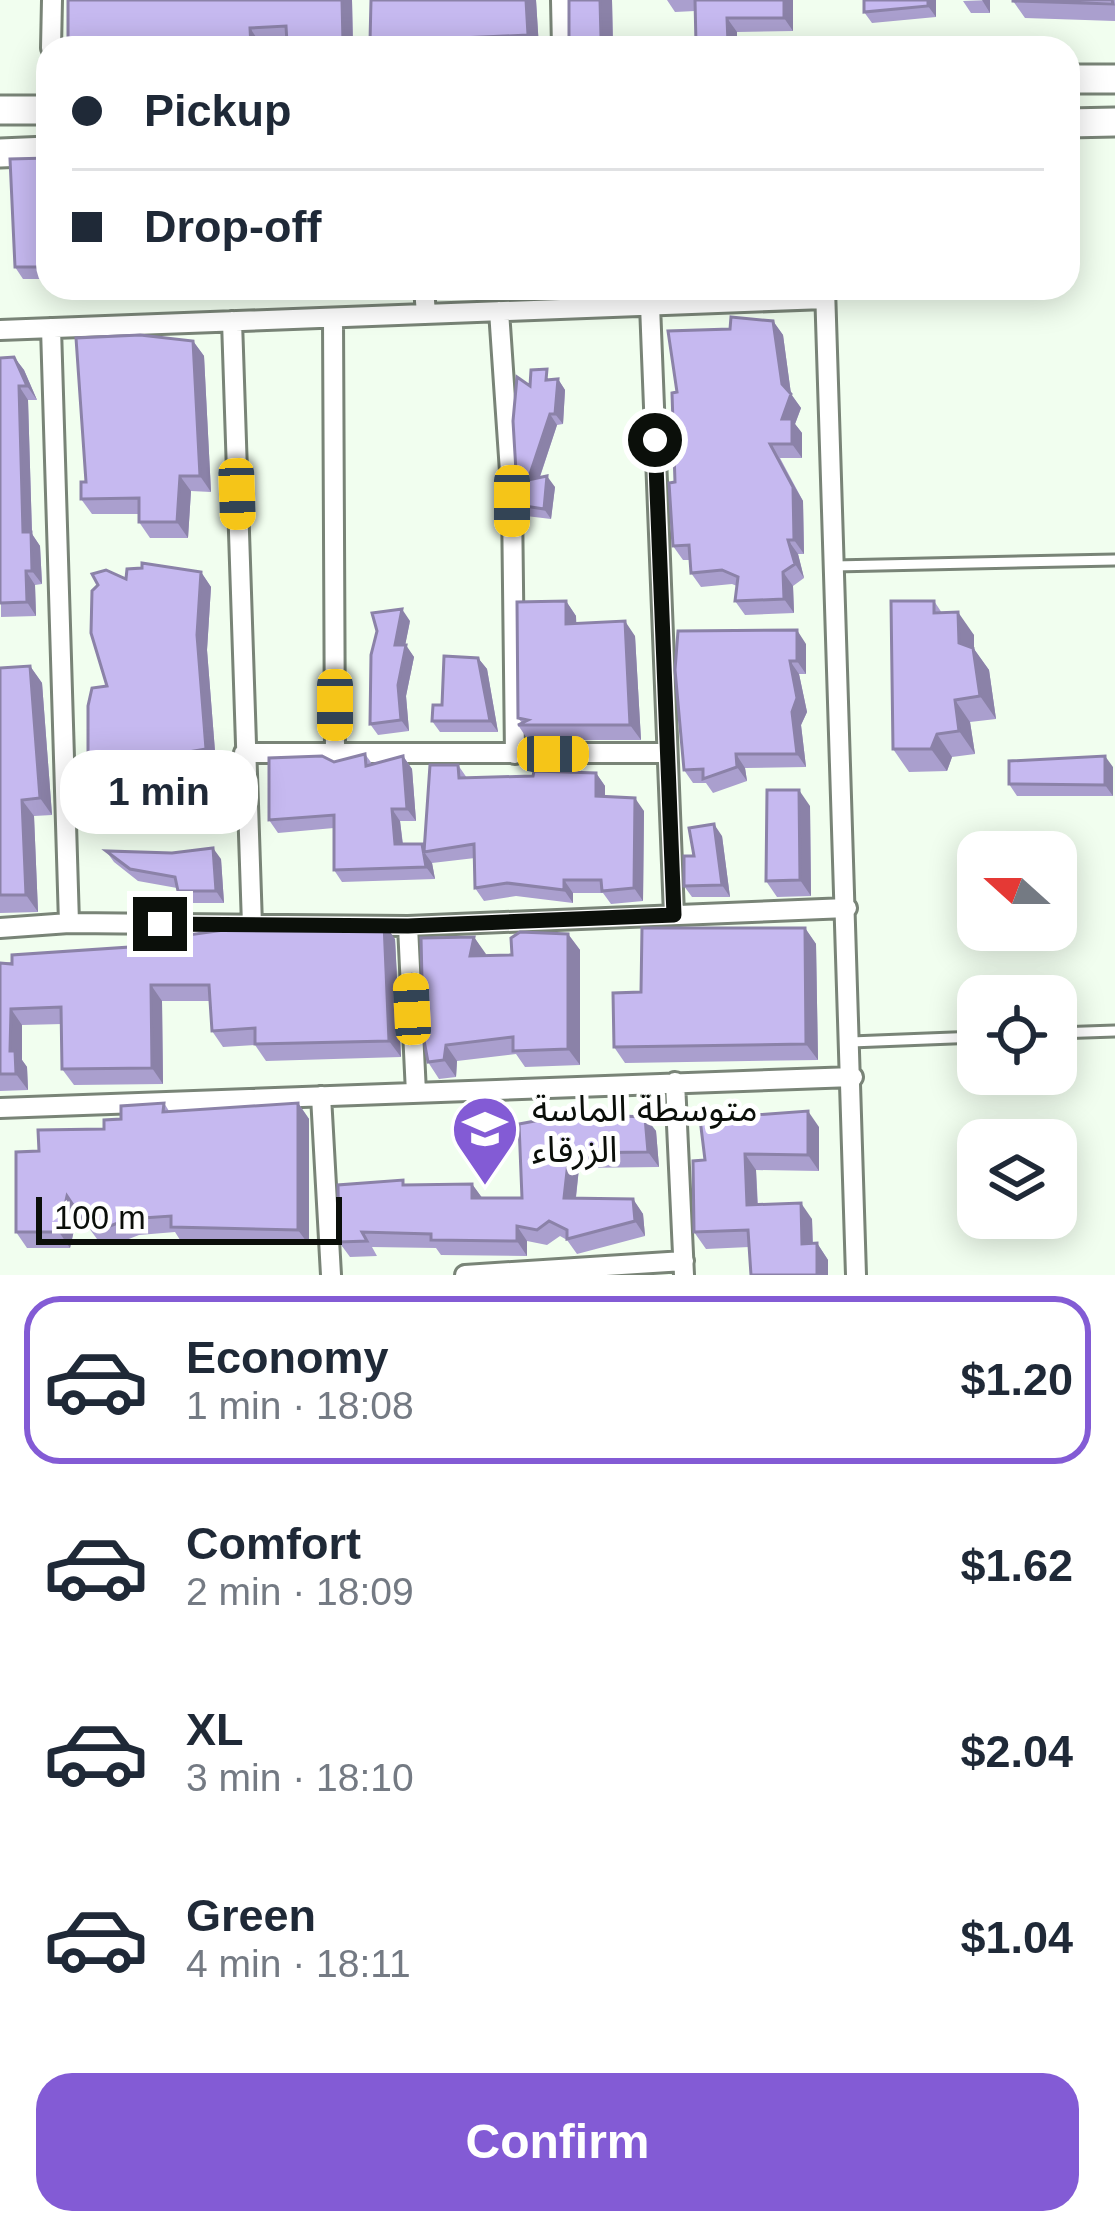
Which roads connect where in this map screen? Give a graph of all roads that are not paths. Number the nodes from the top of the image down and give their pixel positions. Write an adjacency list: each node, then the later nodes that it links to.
1 (52, 0): 3 (street)
2 (561, 0): 4 (street)
3 (52, 36)
4 (562, 36)
5 (1080, 79): 6 (main road)
6 (1115, 79)
7 (0, 110): 8 (main road)
8 (36, 110)
9 (1115, 122): 10 (main road)
10 (1080, 123)
11 (36, 152): 12 (main road)
12 (0, 153)
13 (424, 300): 18 (street)
14 (723, 300): 16 (street)
15 (825, 300): 24 (street)
16 (650, 305): 17 (street); 27 (street)
17 (499, 311): 18 (street); 28 (street)
18 (425, 314): 19 (street)
19 (333, 318): 20 (street); 26 (street)
20 (232, 321): 21 (street); 25 (street)
21 (51, 328): 22 (street); 31 (street)
22 (0, 330)
23 (1115, 560): 24 (lane)
24 (834, 566): 29 (street)
25 (244, 753): 26 (street); 32 (street)
26 (335, 753): 28 (street)
27 (667, 753): 28 (street); 30 (street)
28 (515, 754)
29 (847, 908): 30 (street); 38 (street)
30 (674, 915): 33 (street)
31 (69, 923): 32 (street); 34 (street)
32 (252, 926): 33 (street)
33 (408, 926): 41 (street)
34 (0, 928)
35 (1115, 1030): 36 (lane)
36 (1077, 1032)
37 (957, 1038): 38 (lane)
38 (851, 1042): 39 (street)
39 (853, 1077): 40 (street); 47 (street)
40 (675, 1082): 41 (street); 44 (street)
41 (416, 1093): 42 (street)
42 (320, 1096): 43 (street); 45 (street)
43 (0, 1108)
44 (684, 1268): 46 (street)
45 (331, 1275)
46 (465, 1275)
47 (856, 1275)

